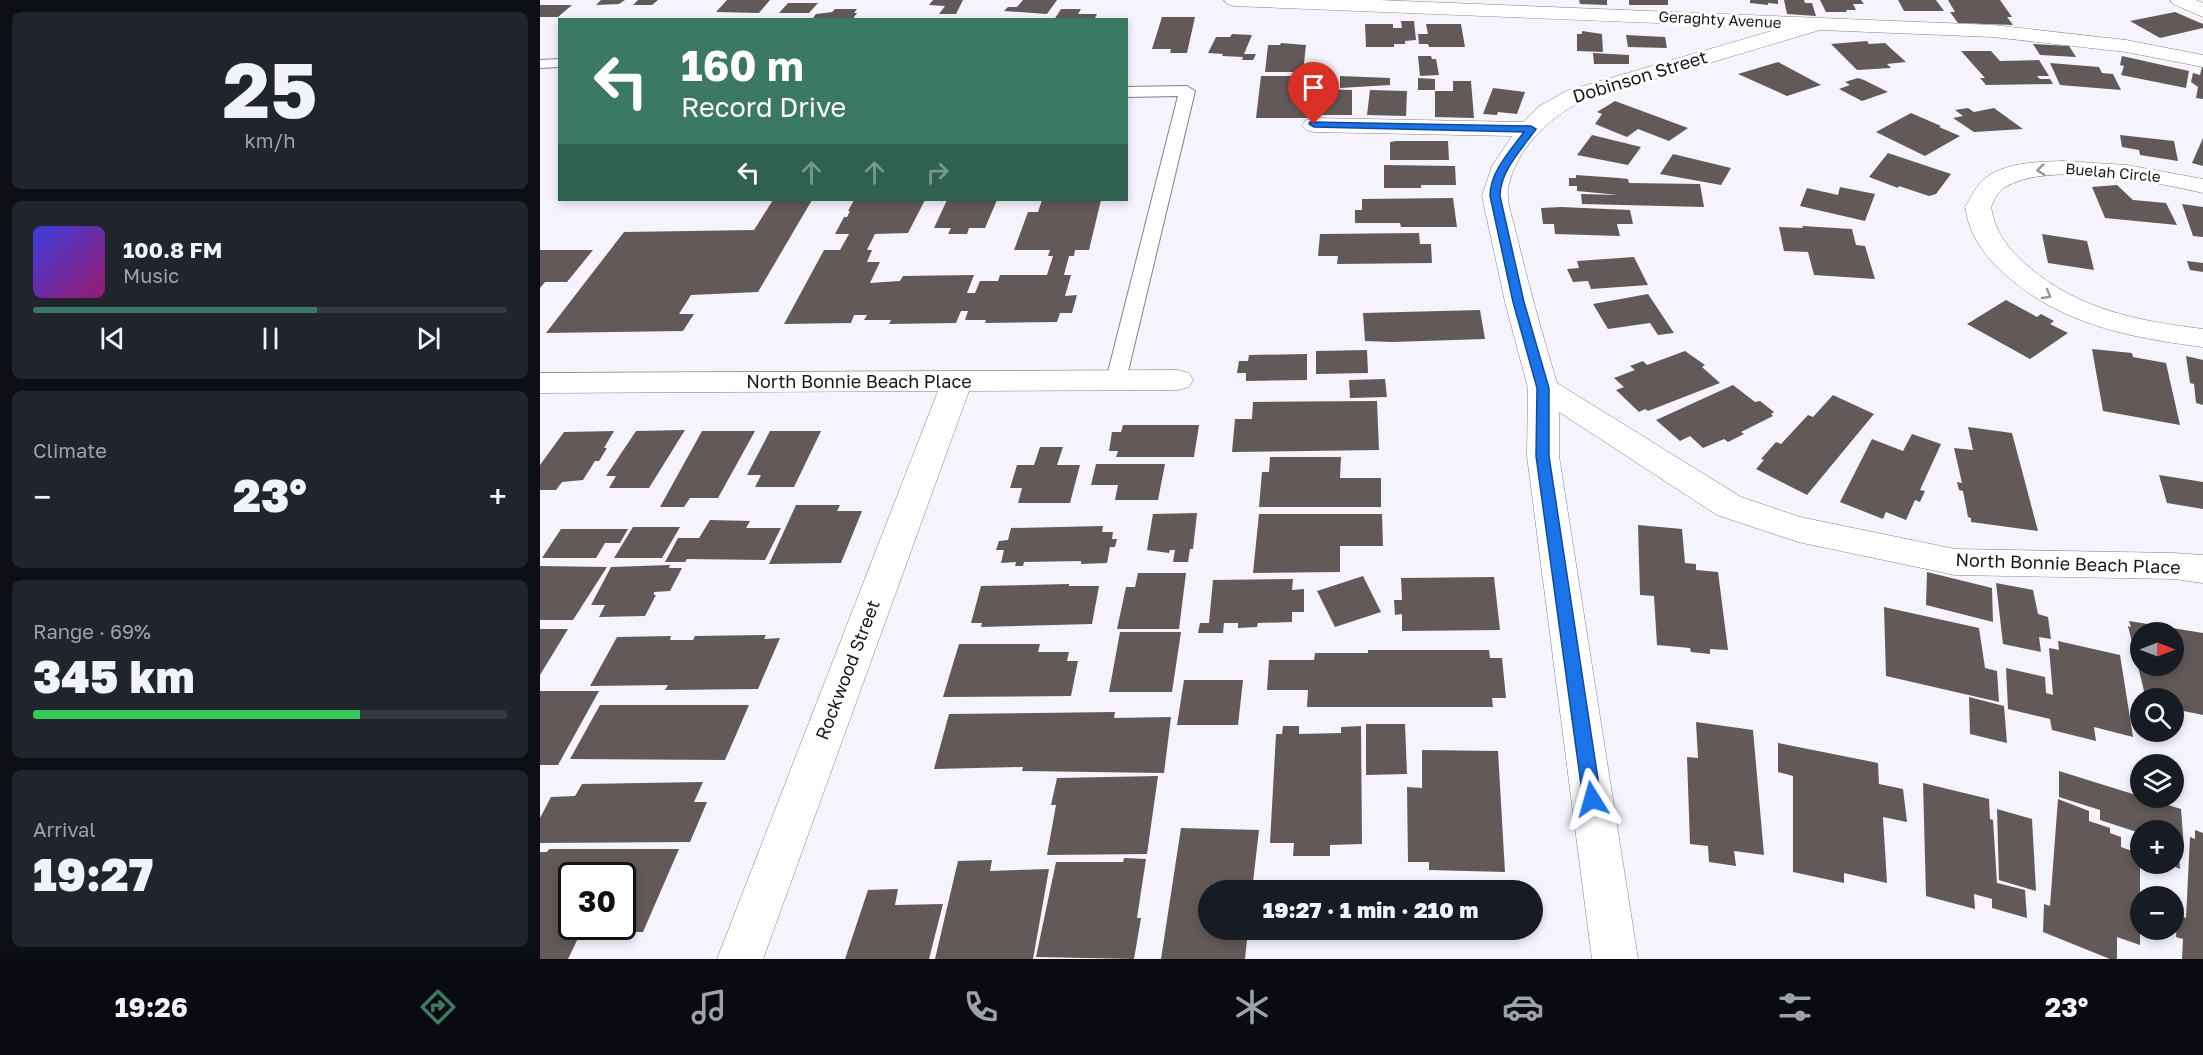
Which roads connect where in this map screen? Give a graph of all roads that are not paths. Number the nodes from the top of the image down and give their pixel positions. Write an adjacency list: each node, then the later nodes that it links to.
1 (1234, 0): 4 (street, Geraghty Avenue)
2 (2180, 0): 3 (street)
3 (2203, 11)
4 (1815, 25): 5 (street, Geraghty Avenue); 10 (street, Dobinson Street)
5 (2203, 61)
6 (558, 63): 7 (lane)
7 (540, 64)
8 (1128, 92): 13 (lane)
9 (1314, 124): 10 (street)
10 (1531, 129): 17 (street, Dobinson Street)
11 (2203, 186): 12 (street, Buelah Circle, one-way to 12)
12 (2203, 338)
13 (1116, 380): 14 (street, North Bonnie Beach Place); 15 (street, North Bonnie Beach Place)
14 (1178, 380)
15 (957, 381): 16 (street, North Bonnie Beach Place); 19 (street, Rockwood Street)
16 (540, 383)
17 (1543, 388): 18 (street, North Bonnie Beach Place); 20 (street, Dobinson Street)
18 (2203, 569)
19 (740, 959)
20 (1615, 959)

